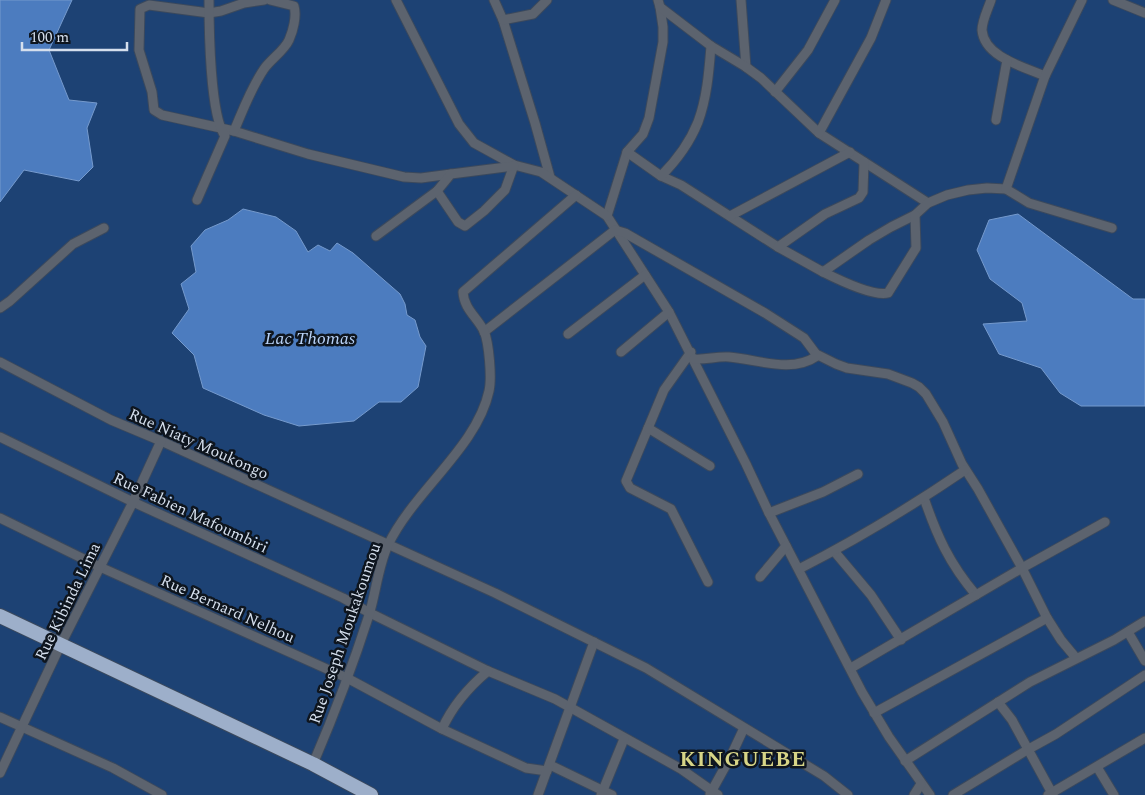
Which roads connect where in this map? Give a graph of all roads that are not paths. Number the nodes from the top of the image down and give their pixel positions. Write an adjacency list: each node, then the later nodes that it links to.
1 (209, 0): 14 (street)
2 (264, 0): 14 (street)
3 (270, 0): 24 (street)
4 (396, 0): 29 (street)
5 (494, 0): 16 (street)
6 (547, 0): 16 (street)
7 (741, 0): 19 (street)
8 (835, 0): 21 (street)
9 (886, 0): 25 (street)
10 (991, 0): 18 (street)
11 (1082, 0): 20 (street)
12 (1113, 0): 15 (street)
13 (659, 4): 17 (street); 26 (street)
14 (209, 13): 23 (street); 23 (street)
15 (1145, 13)
16 (503, 20): 32 (street)
17 (711, 46): 19 (street); 31 (street)
18 (1007, 60): 20 (street); 22 (street)
19 (746, 67): 21 (street)
20 (1045, 76): 33 (street)
21 (775, 92): 25 (street)
22 (996, 120)
23 (219, 129): 24 (street); 36 (street)
24 (234, 131): 30 (street)
25 (819, 133): 27 (street)
26 (626, 152): 31 (street); 39 (street)
27 (850, 152): 28 (street); 40 (street)
28 (864, 162): 37 (street); 45 (street)
29 (514, 166): 30 (street); 32 (street); 34 (street)
30 (452, 174): 34 (street)
31 (661, 176): 40 (street)
32 (550, 177): 35 (street)
33 (1006, 189): 37 (street); 42 (street)
34 (437, 191): 44 (street)
35 (576, 195): 39 (street); 50 (street)
36 (197, 200)
37 (928, 203): 38 (street)
38 (915, 215): 46 (street); 46 (street)
39 (606, 216): 43 (street)
40 (730, 216): 45 (street)
41 (104, 228): 48 (street)
42 (1112, 228)
43 (615, 230): 47 (street); 50 (street); 53 (street)
44 (376, 236)
45 (778, 246): 46 (street)
46 (823, 272)
47 (645, 275): 49 (street); 51 (street)
48 (0, 308)
49 (670, 312): 52 (street); 54 (street)
50 (484, 332): 67 (street, Rue Joseph Moukakoumou)
51 (568, 334)
52 (621, 352)
53 (816, 354): 54 (street); 60 (street)
54 (692, 355): 56 (street); 64 (street)
55 (0, 362): 58 (street, Rue Niaty Moukongo)
56 (648, 428): 59 (street); 74 (street)
57 (0, 437): 63 (street, Rue Fabien Mafoumbiri)
58 (161, 441): 63 (street, Rue Kibinda Lima); 67 (street, Rue Niaty Moukongo)
59 (710, 466)
60 (965, 470): 62 (street); 71 (street)
61 (858, 474): 64 (street)
62 (924, 498): 69 (street); 75 (street)
63 (133, 502): 70 (street, Rue Kibinda Lima); 76 (street, Rue Fabien Mafoumbiri)
64 (769, 513): 68 (street)
65 (0, 518): 70 (street, Rue Bernard Nelhou)
66 (1105, 522): 71 (street)
67 (388, 546): 76 (street, Rue Joseph Moukakoumou); 82 (street, Rue Niaty Moukongo)
68 (786, 546): 72 (street); 73 (street)
69 (834, 551): 72 (street); 81 (street)
70 (100, 567): 83 (street, Rue Kibinda Lima); 89 (street, Rue Bernard Nelhou)
71 (1022, 568): 75 (street); 78 (street)
72 (799, 569): 86 (street)
73 (760, 577)
74 (708, 582)
75 (976, 595): 81 (street)
76 (370, 613): 87 (street, Rue Fabien Mafoumbiri); 89 (street, Rue Joseph Moukakoumou)
77 (0, 616): 83 (highway)
78 (1047, 618): 84 (street); 92 (street)
79 (1145, 621): 80 (street)
80 (1128, 632): 84 (street); 85 (street)
81 (901, 640): 86 (street)
82 (594, 642): 91 (street); 95 (street, Rue Niaty Moukongo)
83 (61, 644): 94 (street, Rue Kibinda Lima); 101 (highway)
84 (1076, 658): 90 (street)
85 (1145, 661)
86 (851, 668): 92 (street)
87 (488, 672): 91 (street, Rue Fabien Mafoumbiri); 96 (street)
88 (1145, 675): 99 (street)
89 (347, 678): 96 (street, Rue Bernard Nelhou); 101 (street, Rue Joseph Moukakoumou)
90 (998, 702): 99 (street); 100 (street)
91 (570, 708): 98 (street, Rue Fabien Mafoumbiri); 103 (street)
92 (874, 713): 100 (street)
93 (0, 717): 94 (street)
94 (23, 728): 104 (street, Rue Kibinda Lima); 110 (street)
95 (744, 728): 108 (street); 113 (street, Rue Niaty Moukongo)
96 (442, 729): 103 (street, Rue Bernard Nelhou)
97 (1145, 738): 102 (street)
98 (624, 739): 106 (street); 108 (street, Rue Fabien Mafoumbiri)
99 (1027, 750): 109 (street); 116 (street)
100 (905, 761): 105 (street)
101 (313, 764): 107 (highway)
102 (1097, 767): 109 (street); 117 (street)
103 (548, 768): 106 (street, Rue Bernard Nelhou); 111 (street)
104 (0, 774)
105 (922, 784): 114 (street); 115 (street)
106 (601, 793): 112 (street, Rue Bernard Nelhou)
107 (367, 794)
108 (713, 794)
109 (1051, 794)
110 (162, 795)
111 (538, 795)
112 (612, 795)
113 (848, 795)
114 (914, 795)
115 (930, 795)
116 (952, 795)
117 (1114, 795)

